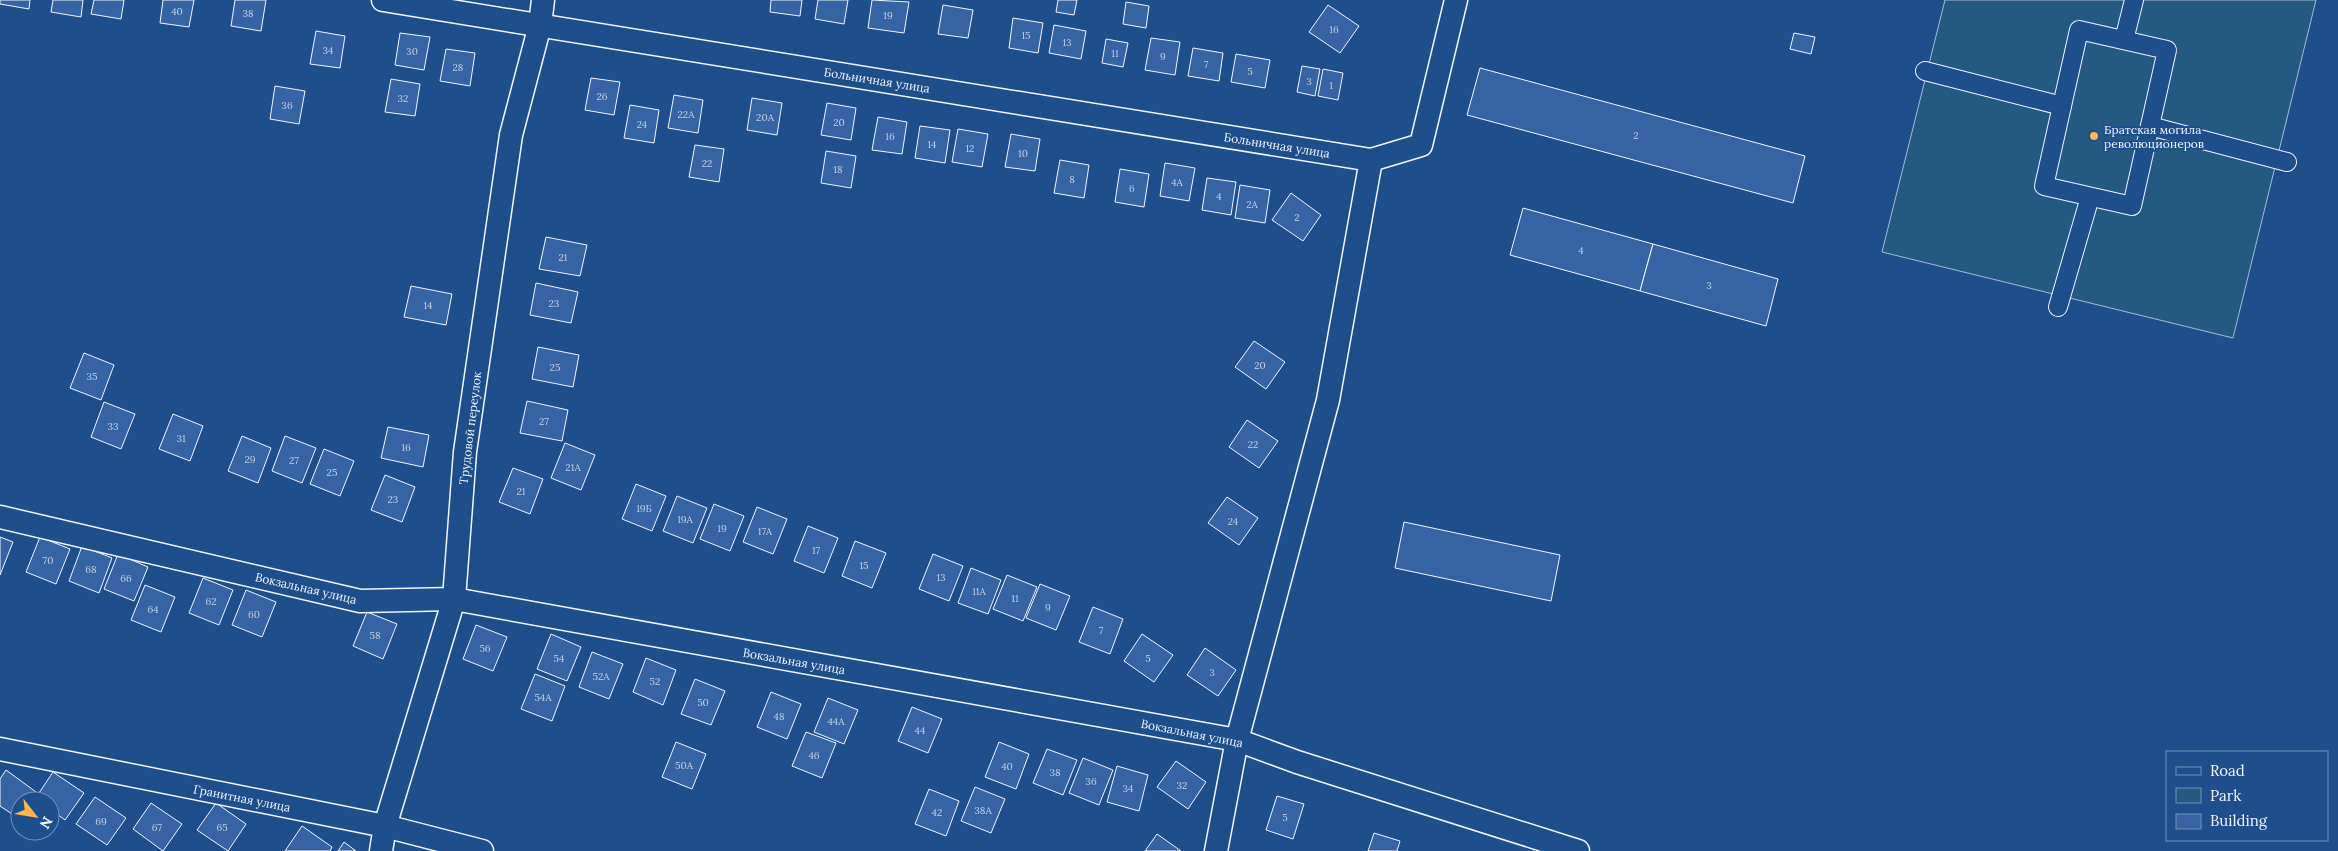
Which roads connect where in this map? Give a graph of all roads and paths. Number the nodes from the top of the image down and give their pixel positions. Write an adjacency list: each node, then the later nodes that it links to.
1 (383, 0): 5 (street, Больничная улица)
2 (543, 0): 5 (street, Трудовой переулок)
3 (1456, 0): 10 (street)
4 (2134, 0): 6 (street)
5 (540, 25): 10 (street, Больничная улица); 15 (street, Трудовой переулок)
6 (2124, 40): 8 (street); 9 (street)
7 (1925, 71): 8 (street)
8 (2062, 106): 12 (street)
9 (2150, 126): 11 (street); 12 (street)
10 (1371, 160): 16 (street)
11 (2287, 162)
12 (2090, 197): 13 (street)
13 (2058, 307)
14 (0, 517): 15 (street, Вокзальная улица)
15 (454, 600): 16 (street, Вокзальная улица); 18 (street, Трудовой переулок)
16 (1237, 740): 21 (street); 22 (street, Вокзальная улица)
17 (0, 749): 18 (street, Гранитная улица)
18 (385, 826): 19 (street, Трудовой переулок); 20 (street, Гранитная улица)
19 (380, 851)
20 (482, 851)
21 (1216, 851)
22 (1578, 851)

